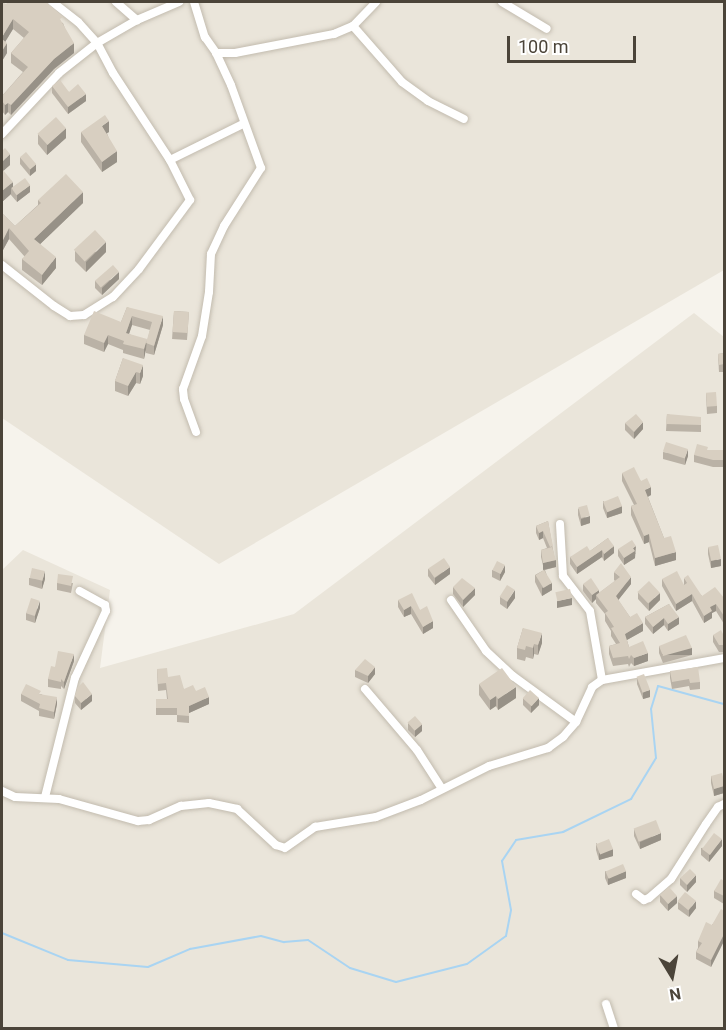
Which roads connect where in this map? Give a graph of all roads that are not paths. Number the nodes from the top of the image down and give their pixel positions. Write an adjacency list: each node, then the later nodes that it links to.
1 (52, 2): 10 (street)
2 (116, 2): 7 (street)
3 (179, 2): 7 (street)
4 (194, 2): 11 (street)
5 (376, 2): 8 (street)
6 (501, 2): 9 (street)
7 (137, 20): 10 (street)
8 (353, 26): 11 (street); 12 (street)
9 (547, 29)
10 (97, 43): 14 (street); 15 (street)
11 (216, 53): 13 (street)
12 (464, 119)
13 (243, 124): 15 (street); 17 (street)
14 (2, 134)
15 (170, 160): 16 (street)
16 (2, 264)
17 (196, 432)
18 (560, 524): 22 (street)
19 (80, 591): 27 (street)
20 (451, 600): 24 (street)
21 (724, 658): 22 (street)
22 (602, 680): 24 (street)
23 (365, 689): 25 (street)
24 (576, 722): 25 (street)
25 (442, 789): 27 (street)
26 (2, 791): 27 (street)
27 (45, 797)
28 (724, 804): 29 (street)
29 (636, 894)
30 (606, 1004): 31 (street)
31 (614, 1029)

